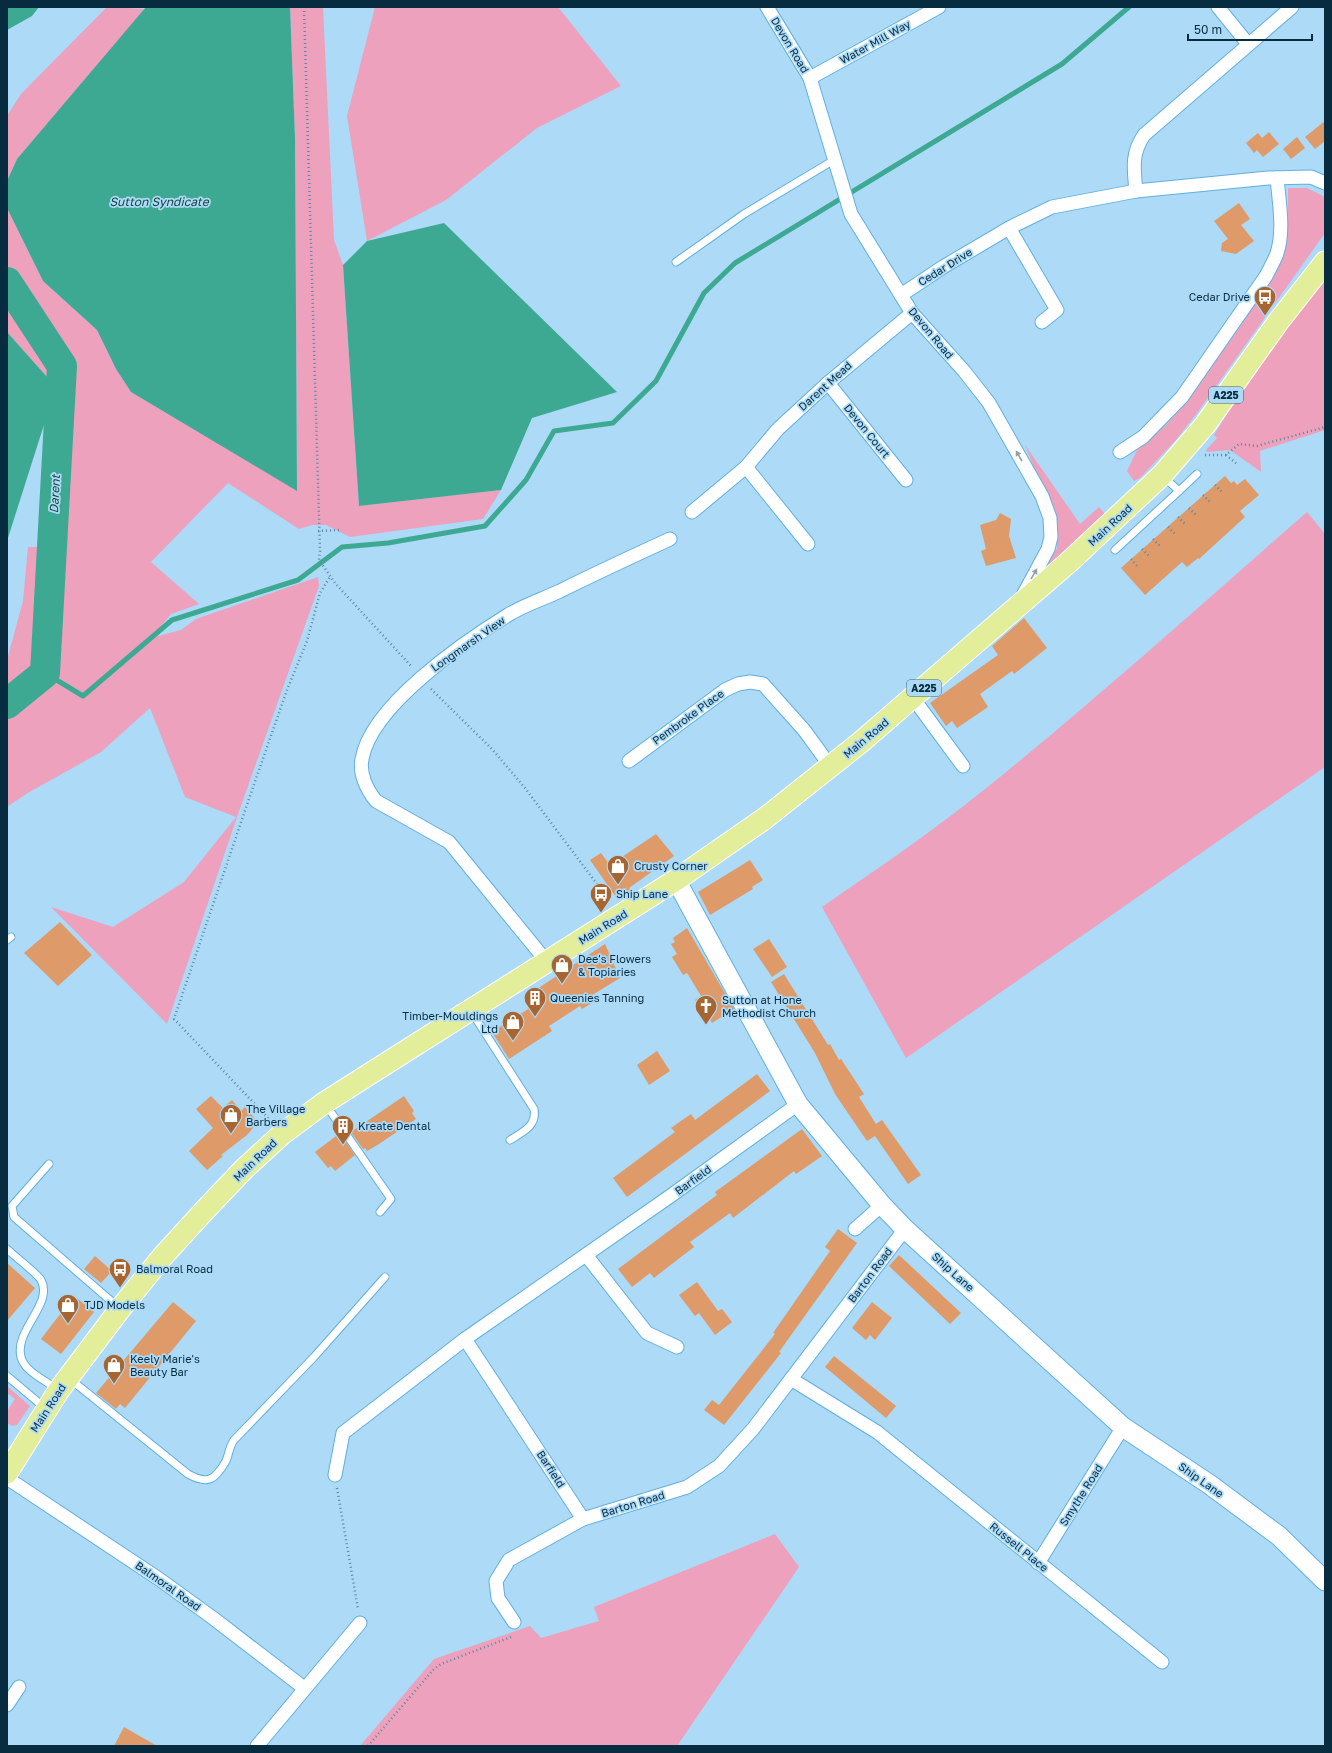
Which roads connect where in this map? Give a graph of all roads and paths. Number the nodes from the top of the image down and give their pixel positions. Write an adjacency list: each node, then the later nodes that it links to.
1 (304, 7): 40 (path)
2 (767, 7): 7 (street, Devon Road)
3 (939, 7): 7 (street, Water Mill Way)
4 (1218, 7): 6 (street)
5 (1292, 7): 6 (street)
6 (1248, 44): 11 (street)
7 (810, 78): 8 (street, Devon Road)
8 (835, 164): 13 (lane); 15 (street, Devon Road)
9 (1277, 178): 10 (street, Cedar Drive); 11 (street, Cedar Drive); 21 (street)
10 (1325, 183)
11 (1136, 191): 12 (street, Cedar Drive)
12 (1009, 228): 15 (street, Cedar Drive); 17 (street)
13 (676, 262)
14 (1325, 262): 20 (main road, Main Road / A225)
15 (901, 294): 16 (street, Devon Road)
16 (912, 313): 18 (street, Darent Mead); 52 (street, Devon Road, one-way to 16)
17 (1042, 322)
18 (828, 383): 24 (street, Darent Mead); 27 (street, Devon Court)
19 (1325, 427): 22 (path)
20 (1186, 449): 22 (path); 26 (main road, Main Road / A225)
21 (1120, 452)
22 (1226, 455): 23 (path)
23 (1237, 464)
24 (746, 467): 34 (street, Darent Mead); 44 (street)
25 (1197, 474): 29 (lane)
26 (1162, 475): 29 (lane); 52 (main road, Main Road / A225)
27 (906, 480)
28 (1214, 485): 30 (path)
29 (1179, 491): 47 (lane)
30 (1222, 492)
31 (1203, 495): 32 (path)
32 (1210, 502)
33 (1189, 508): 35 (path)
34 (692, 512)
35 (1196, 515)
36 (1178, 517): 37 (path)
37 (1185, 524)
38 (1168, 527): 41 (path)
39 (341, 530): 40 (path)
40 (318, 531): 51 (path)
41 (1174, 534)
42 (670, 539): 53 (street, Longmarsh View)
43 (1153, 539): 45 (path)
44 (808, 544)
45 (1160, 546)
46 (1142, 549): 48 (path)
47 (1115, 550)
48 (1149, 556)
49 (1131, 559): 50 (path)
50 (1138, 567)
51 (330, 577): 53 (path); 64 (path)
52 (1016, 609): 54 (main road, Main Road / A225)
53 (422, 677): 59 (path); 60 (street, Longmarsh View)
54 (913, 698): 56 (street); 57 (main road, Main Road / A225)
55 (629, 761): 57 (street, Pembroke Place)
56 (963, 766)
57 (831, 767): 58 (main road, Main Road / A225)
58 (676, 880): 59 (main road, Main Road / A225); 63 (street, Ship Lane)
59 (621, 916): 60 (main road, Main Road / A225)
60 (547, 962): 61 (main road, Main Road / A225)
61 (470, 1009): 62 (main road, Main Road / A225); 65 (lane)
62 (324, 1103): 64 (main road, Main Road / A225); 68 (lane)
63 (798, 1104): 67 (street, Ship Lane); 72 (street, Barfield)
64 (282, 1134): 74 (main road, Main Road / A225)
65 (510, 1140)
66 (49, 1164): 74 (lane)
67 (882, 1205): 69 (street); 70 (street, Ship Lane)
68 (380, 1212)
69 (855, 1229)
70 (905, 1229): 78 (street, Barton Road); 81 (street, Ship Lane)
71 (7, 1250): 79 (lane)
72 (586, 1255): 75 (street, Barfield); 76 (street)
73 (385, 1277): 79 (lane)
74 (120, 1309): 79 (main road, Main Road / A225)
75 (465, 1340): 83 (street, Barfield); 85 (street, Barfield)
76 (678, 1347)
77 (7, 1376): 80 (lane)
78 (791, 1379): 85 (street, Barton Road); 86 (street, Russell Place)
79 (63, 1384): 80 (main road, Main Road / A225)
80 (46, 1409): 82 (main road, Main Road / A225)
81 (1123, 1427): 86 (street, Smythe Road); 87 (street, Ship Lane)
82 (7, 1473)
83 (335, 1475): 89 (path)
84 (7, 1478): 92 (street, Balmoral Road)
85 (583, 1519): 88 (street, Barton Road)
86 (1038, 1563): 90 (street, Russell Place)
87 (1325, 1581)
88 (514, 1622): 95 (path)
89 (360, 1623): 92 (street)
90 (1162, 1662)
91 (19, 1687): 93 (street)
92 (304, 1688): 94 (street)
93 (7, 1705)
94 (257, 1746)
95 (368, 1746)

